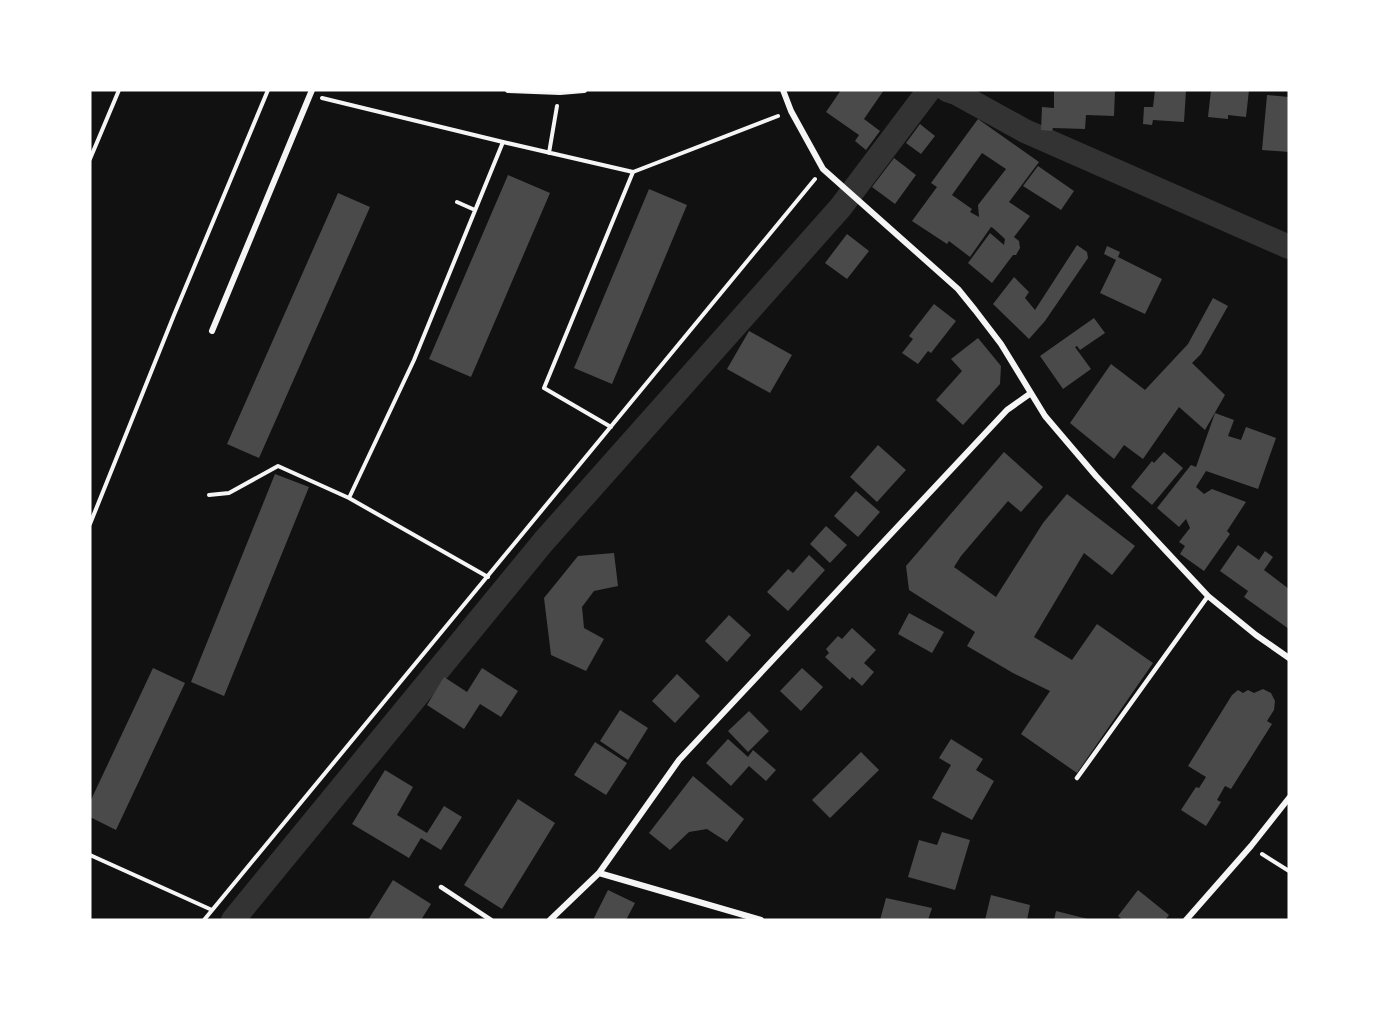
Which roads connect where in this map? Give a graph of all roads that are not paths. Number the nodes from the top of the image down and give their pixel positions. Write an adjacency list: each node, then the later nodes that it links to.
1 (508, 90): 2 (street)
2 (584, 90)
3 (783, 90): 6 (street)
4 (311, 93): 5 (street)
5 (212, 331)
6 (1031, 393): 7 (street); 11 (street)
7 (1208, 596): 8 (street); 9 (lane)
8 (1289, 658)
9 (1077, 778)
10 (1289, 798): 16 (street)
11 (599, 873): 14 (street); 15 (street)
12 (441, 887): 13 (lane)
13 (491, 920)
14 (550, 920)
15 (761, 920)
16 (1186, 920)

